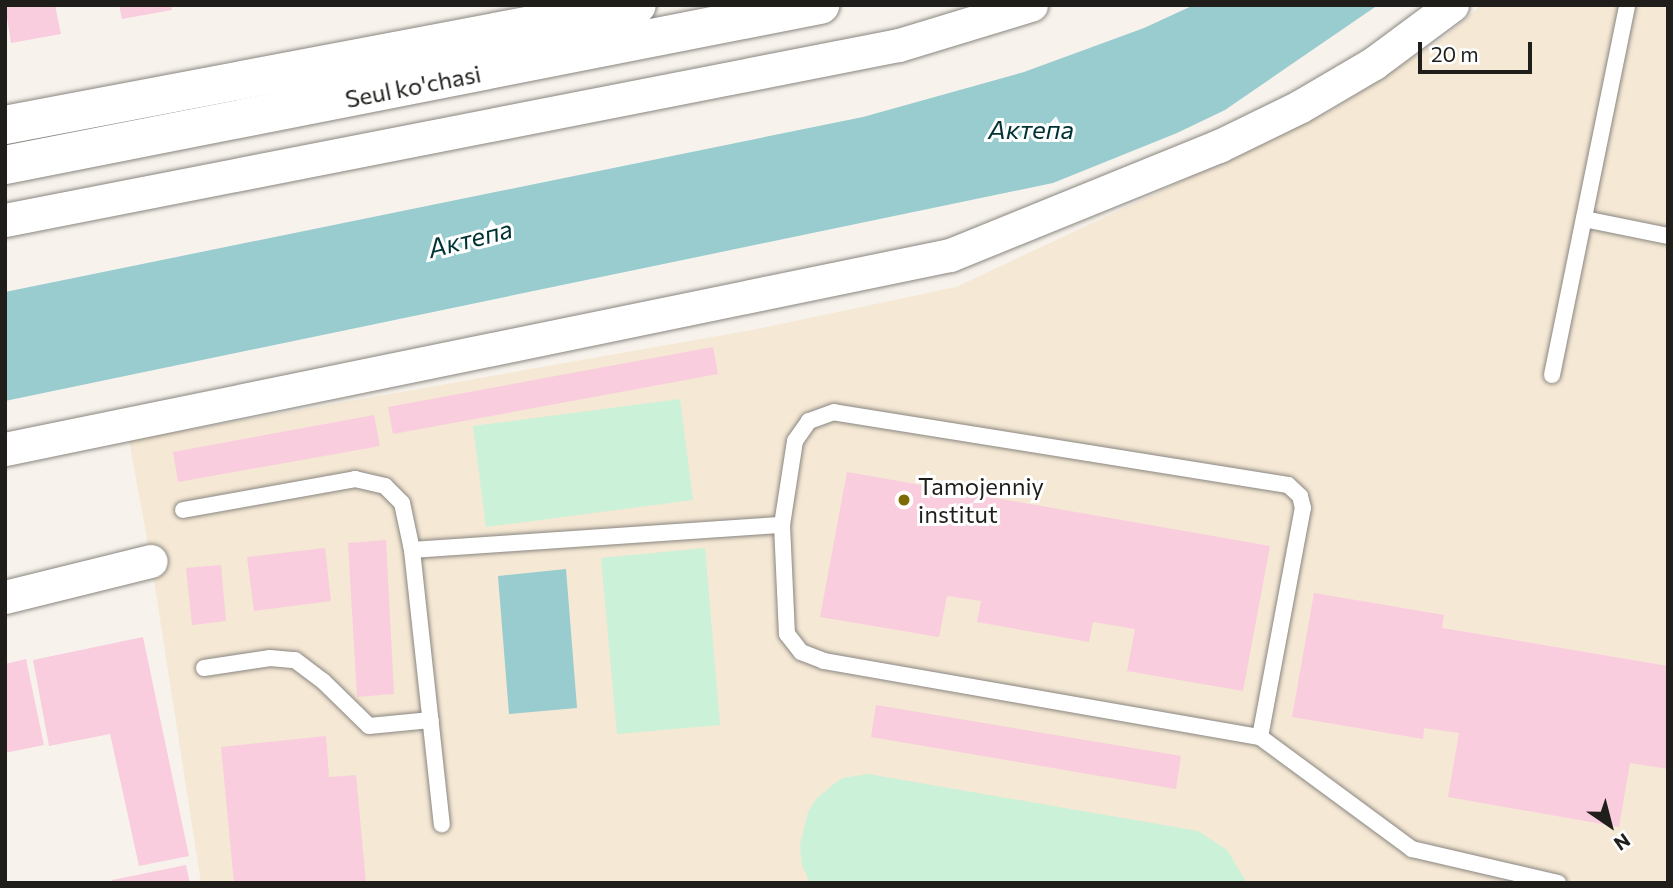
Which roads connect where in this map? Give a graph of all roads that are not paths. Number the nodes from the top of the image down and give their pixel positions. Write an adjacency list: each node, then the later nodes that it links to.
1 (637, 5): 6 (main road, Seul ko'chasi)
2 (820, 5): 7 (main road, Seul ko'chasi)
3 (1031, 5): 9 (street)
4 (1452, 5): 12 (street)
5 (1627, 5): 8 (lane)
6 (5, 125)
7 (5, 165)
8 (1584, 219): 10 (lane); 11 (lane)
9 (5, 220)
10 (1668, 236)
11 (1552, 375)
12 (5, 449)
13 (183, 510): 15 (lane)
14 (782, 525): 15 (lane); 20 (lane); 20 (lane)
15 (412, 550): 19 (lane)
16 (151, 561): 17 (street)
17 (5, 597)
18 (204, 668): 19 (lane)
19 (431, 720): 21 (lane)
20 (1260, 737): 22 (lane)
21 (442, 824)
22 (1558, 883)

